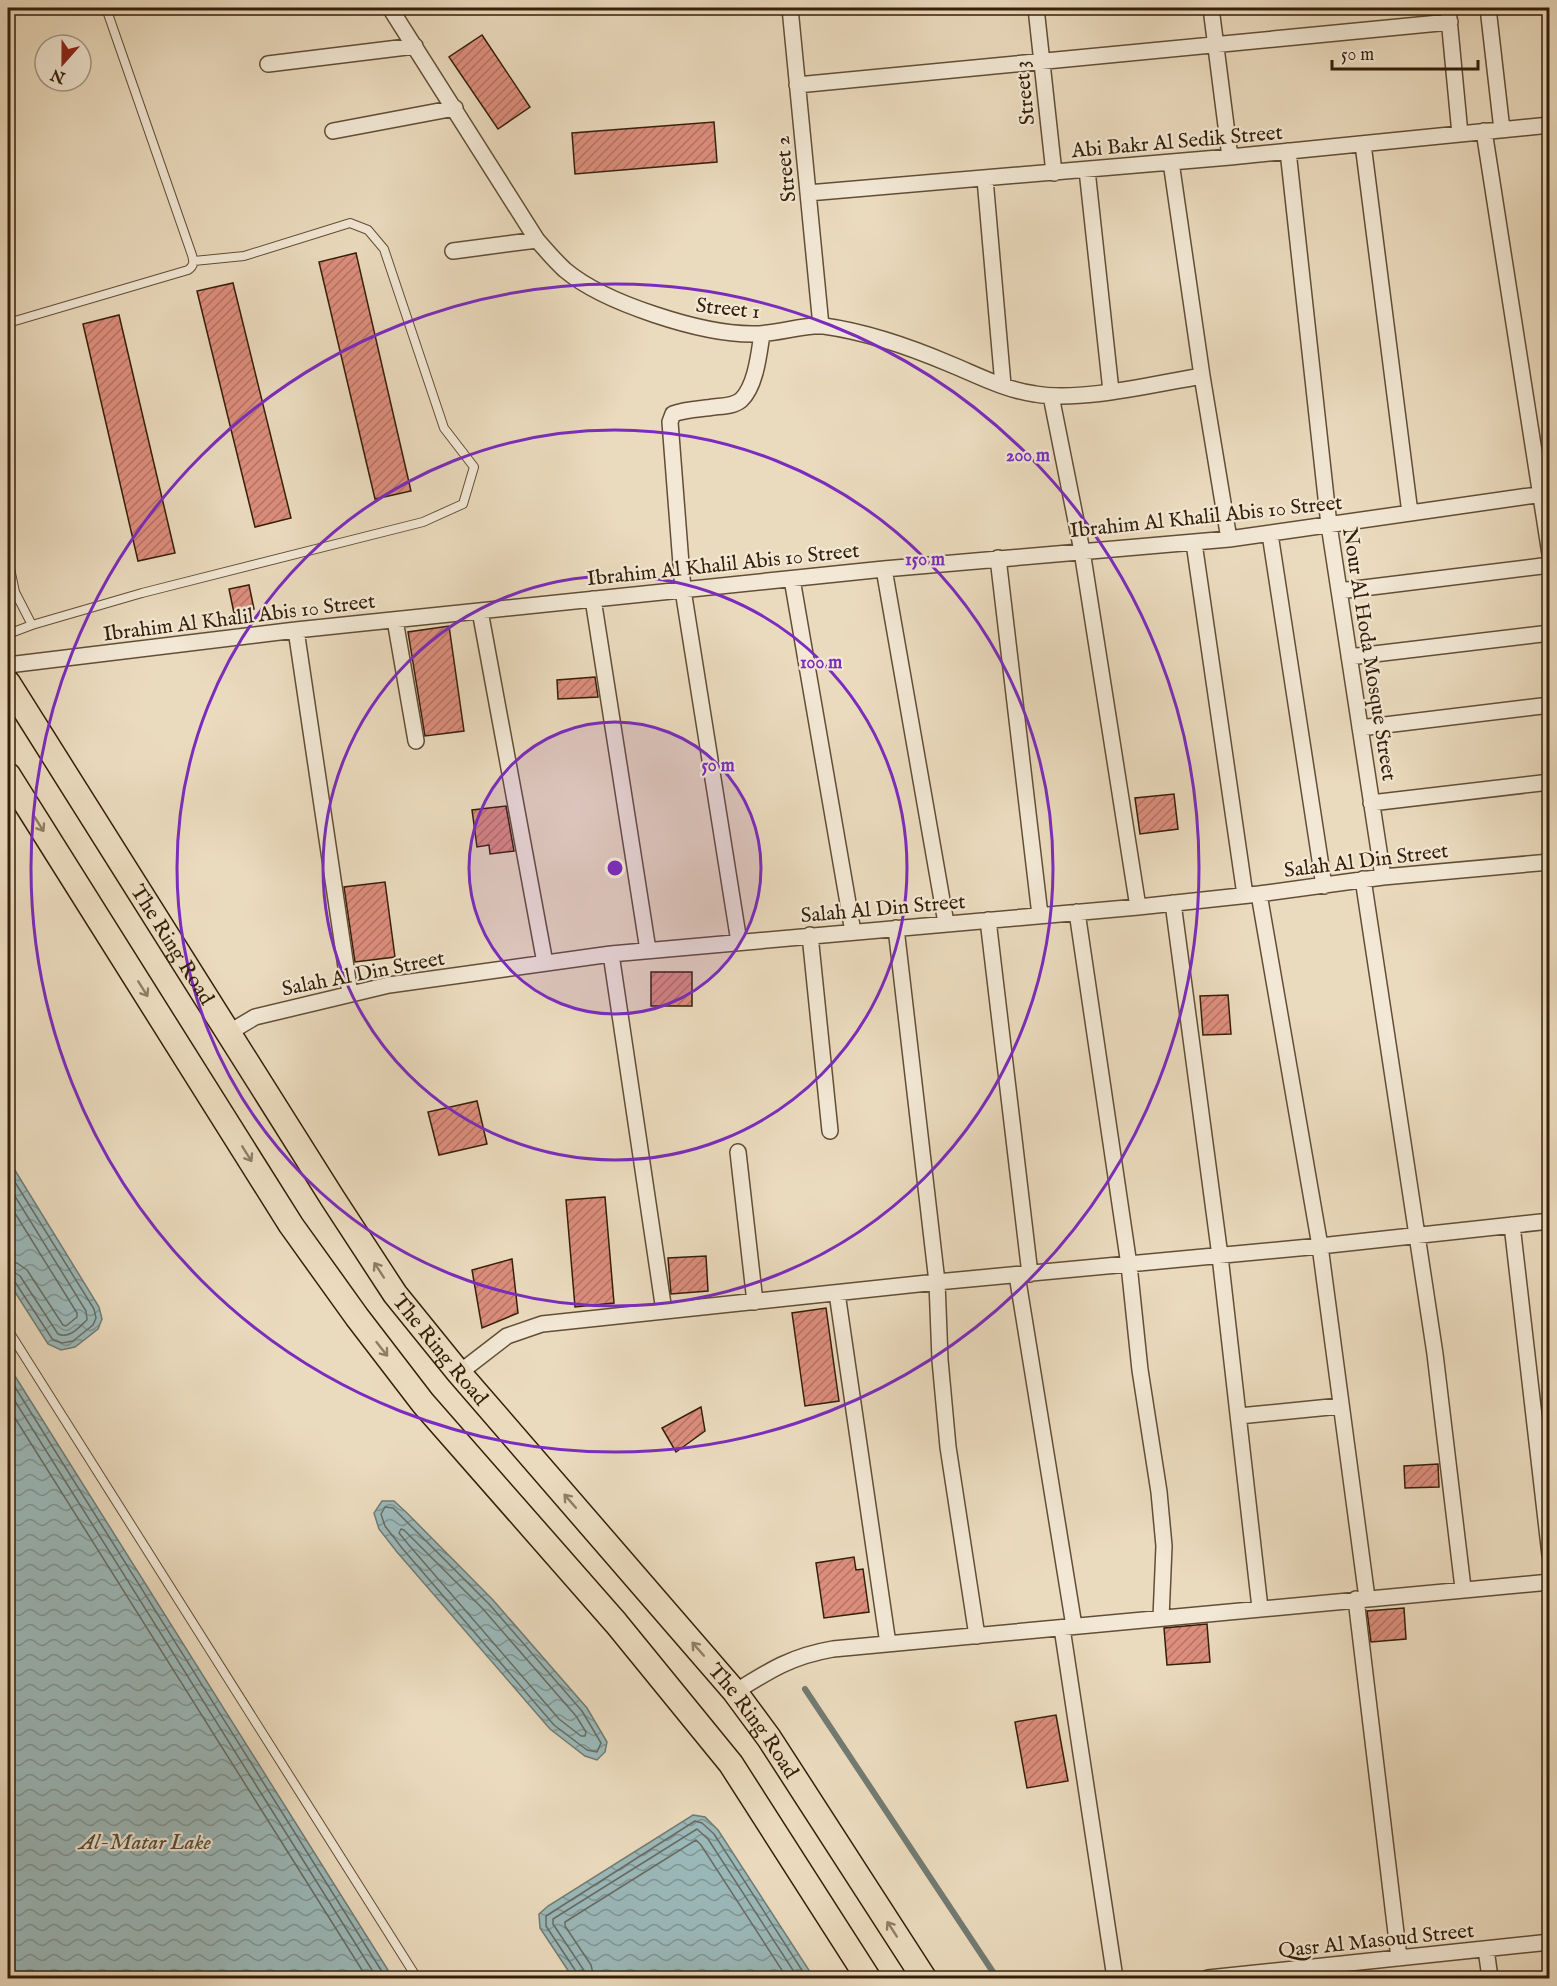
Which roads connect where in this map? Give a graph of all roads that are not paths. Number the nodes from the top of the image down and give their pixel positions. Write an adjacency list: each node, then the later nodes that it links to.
1 (106, 8): 29 (lane)
2 (390, 8): 9 (street, Street 1)
3 (790, 8): 12 (street, Street 2)
4 (1036, 8): 10 (street, Street 3)
5 (1211, 8): 8 (street)
6 (1488, 8): 15 (street)
7 (1449, 15): 8 (street); 18 (street)
8 (1216, 44): 10 (street); 21 (street)
9 (415, 46): 11 (street); 13 (street, Street 1)
10 (1042, 61): 12 (street); 24 (street, Street 3)
11 (268, 64)
12 (798, 85): 26 (street, Street 2)
13 (455, 108): 16 (street); 27 (street, Street 1)
14 (1550, 125): 15 (street, Abi Bakr Al Sedik Street)
15 (1502, 130): 17 (street, Abi Bakr Al Sedik Street)
16 (333, 131)
17 (1484, 131): 18 (street, Abi Bakr Al Sedik Street); 37 (street)
18 (1460, 134): 19 (street, Abi Bakr Al Sedik Street)
19 (1363, 144): 20 (street, Abi Bakr Al Sedik Street); 38 (street)
20 (1288, 151): 21 (street, Abi Bakr Al Sedik Street); 39 (street, Nour Al Hoda Mosque Street)
21 (1230, 157): 22 (street, Abi Bakr Al Sedik Street)
22 (1171, 162): 23 (street, Abi Bakr Al Sedik Street); 33 (street)
23 (1087, 170): 24 (street, Abi Bakr Al Sedik Street); 35 (street)
24 (1054, 173): 25 (street, Abi Bakr Al Sedik Street)
25 (985, 178): 26 (street, Abi Bakr Al Sedik Street); 34 (street)
26 (808, 193): 31 (street, Street 2)
27 (537, 240): 28 (street); 32 (street, Street 1)
28 (453, 251)
29 (194, 261): 30 (lane); 55 (lane)
30 (8, 323)
31 (821, 326): 32 (street, Street 1); 34 (street, Street 1)
32 (762, 334): 50 (street)
33 (1202, 376): 35 (street, Street 1); 41 (street)
34 (1003, 385): 36 (street, Street 1)
35 (1111, 391): 36 (street, Street 1)
36 (1051, 396): 43 (street)
37 (1545, 493): 38 (street, Ibrahim Al Khalil Abis 10 Street); 44 (street)
38 (1410, 513): 39 (street, Ibrahim Al Khalil Abis 10 Street)
39 (1329, 525): 40 (street, Ibrahim Al Khalil Abis 10 Street); 51 (street, Nour Al Hoda Mosque Street)
40 (1270, 534): 41 (street, Ibrahim Al Khalil Abis 10 Street); 71 (street)
41 (1228, 539): 42 (street, Ibrahim Al Khalil Abis 10 Street)
42 (1194, 543): 43 (street, Ibrahim Al Khalil Abis 10 Street); 72 (street)
43 (1082, 551): 45 (street, Ibrahim Al Khalil Abis 10 Street); 74 (street)
44 (1550, 554)
45 (998, 558): 48 (street, Ibrahim Al Khalil Abis 10 Street); 76 (street)
46 (8, 559): 55 (lane)
47 (1550, 565): 51 (street)
48 (884, 568): 49 (street, Ibrahim Al Khalil Abis 10 Street); 78 (street)
49 (792, 579): 50 (street, Ibrahim Al Khalil Abis 10 Street); 80 (street)
50 (682, 590): 52 (street, Ibrahim Al Khalil Abis 10 Street); 82 (street)
51 (1339, 591): 59 (street, Nour Al Hoda Mosque Street)
52 (593, 599): 53 (street, Ibrahim Al Khalil Abis 10 Street); 83 (street)
53 (480, 611): 54 (street, Ibrahim Al Khalil Abis 10 Street); 85 (street)
54 (396, 620): 56 (street, Ibrahim Al Khalil Abis 10 Street); 64 (street)
55 (32, 625): 58 (lane)
56 (296, 630): 60 (street, Ibrahim Al Khalil Abis 10 Street); 86 (street)
57 (1550, 633): 59 (street)
58 (8, 634)
59 (1349, 657): 63 (street, Nour Al Hoda Mosque Street)
60 (8, 665)
61 (8, 683): 87 (main road, The Ring Road)
62 (1550, 705): 63 (street)
63 (1360, 728): 67 (street, Nour Al Hoda Mosque Street)
64 (416, 741)
65 (8, 775): 120 (main road, The Ring Road, one-way to 120)
66 (1550, 782): 67 (street)
67 (1371, 803): 69 (street, Nour Al Hoda Mosque Street)
68 (1550, 862): 69 (street, Salah Al Din Street)
69 (1383, 877): 70 (street, Salah Al Din Street)
70 (1363, 879): 71 (street, Salah Al Din Street); 92 (street)
71 (1324, 886): 72 (street, Salah Al Din Street)
72 (1252, 895): 73 (street, Salah Al Din Street); 93 (street)
73 (1173, 903): 74 (street, Salah Al Din Street); 94 (street)
74 (1138, 907): 75 (street, Salah Al Din Street)
75 (1077, 912): 76 (street, Salah Al Din Street); 95 (street)
76 (1040, 915): 77 (street, Salah Al Din Street)
77 (988, 920): 78 (street, Salah Al Din Street); 96 (street)
78 (946, 923): 79 (street, Salah Al Din Street)
79 (896, 928): 80 (street, Salah Al Din Street); 97 (street)
80 (853, 932): 81 (street, Salah Al Din Street)
81 (810, 935): 82 (street, Salah Al Din Street); 88 (street)
82 (739, 942): 83 (street, Salah Al Din Street)
83 (648, 950): 84 (street, Salah Al Din Street)
84 (611, 954): 85 (street, Salah Al Din Street); 100 (street)
85 (545, 963): 86 (street, Salah Al Din Street)
86 (350, 994): 87 (street, Salah Al Din Street)
87 (228, 1033): 102 (main road, The Ring Road, one-way to 87)
88 (830, 1131)
89 (738, 1152): 99 (street)
90 (1550, 1221): 91 (street)
91 (1512, 1225): 92 (street); 105 (street)
92 (1417, 1236): 93 (street); 107 (street)
93 (1320, 1246): 94 (street); 103 (street)
94 (1220, 1256): 95 (street); 104 (street)
95 (1129, 1264): 96 (street); 110 (street)
96 (1023, 1274): 97 (street); 111 (street)
97 (937, 1282): 98 (street); 112 (street)
98 (837, 1293): 99 (street); 113 (street)
99 (755, 1302): 100 (street)
100 (664, 1311): 102 (street)
101 (8, 1330): 119 (lane)
102 (459, 1373): 114 (main road, The Ring Road, one-way to 102)
103 (1340, 1406): 104 (street); 108 (street)
104 (1239, 1416): 109 (street)
105 (1550, 1555)
106 (1550, 1582): 107 (street)
107 (1463, 1588): 108 (street)
108 (1361, 1599): 109 (street); 117 (street)
109 (1260, 1608): 110 (street)
110 (1161, 1618): 111 (street)
111 (1068, 1627): 112 (street); 122 (street)
112 (977, 1636): 113 (street)
113 (888, 1644): 114 (street)
114 (735, 1692): 121 (main road, The Ring Road, one-way to 114)
115 (1550, 1942): 116 (street, Qasr Al Masoud Street)
116 (1486, 1949): 117 (street, Qasr Al Masoud Street); 124 (street)
117 (1399, 1958): 118 (street, Qasr Al Masoud Street)
118 (1281, 1975): 123 (street, Qasr Al Masoud Street)
119 (417, 1978)
120 (868, 1978)
121 (924, 1978)
122 (1115, 1978)
123 (1208, 1978)
124 (1490, 1978)

